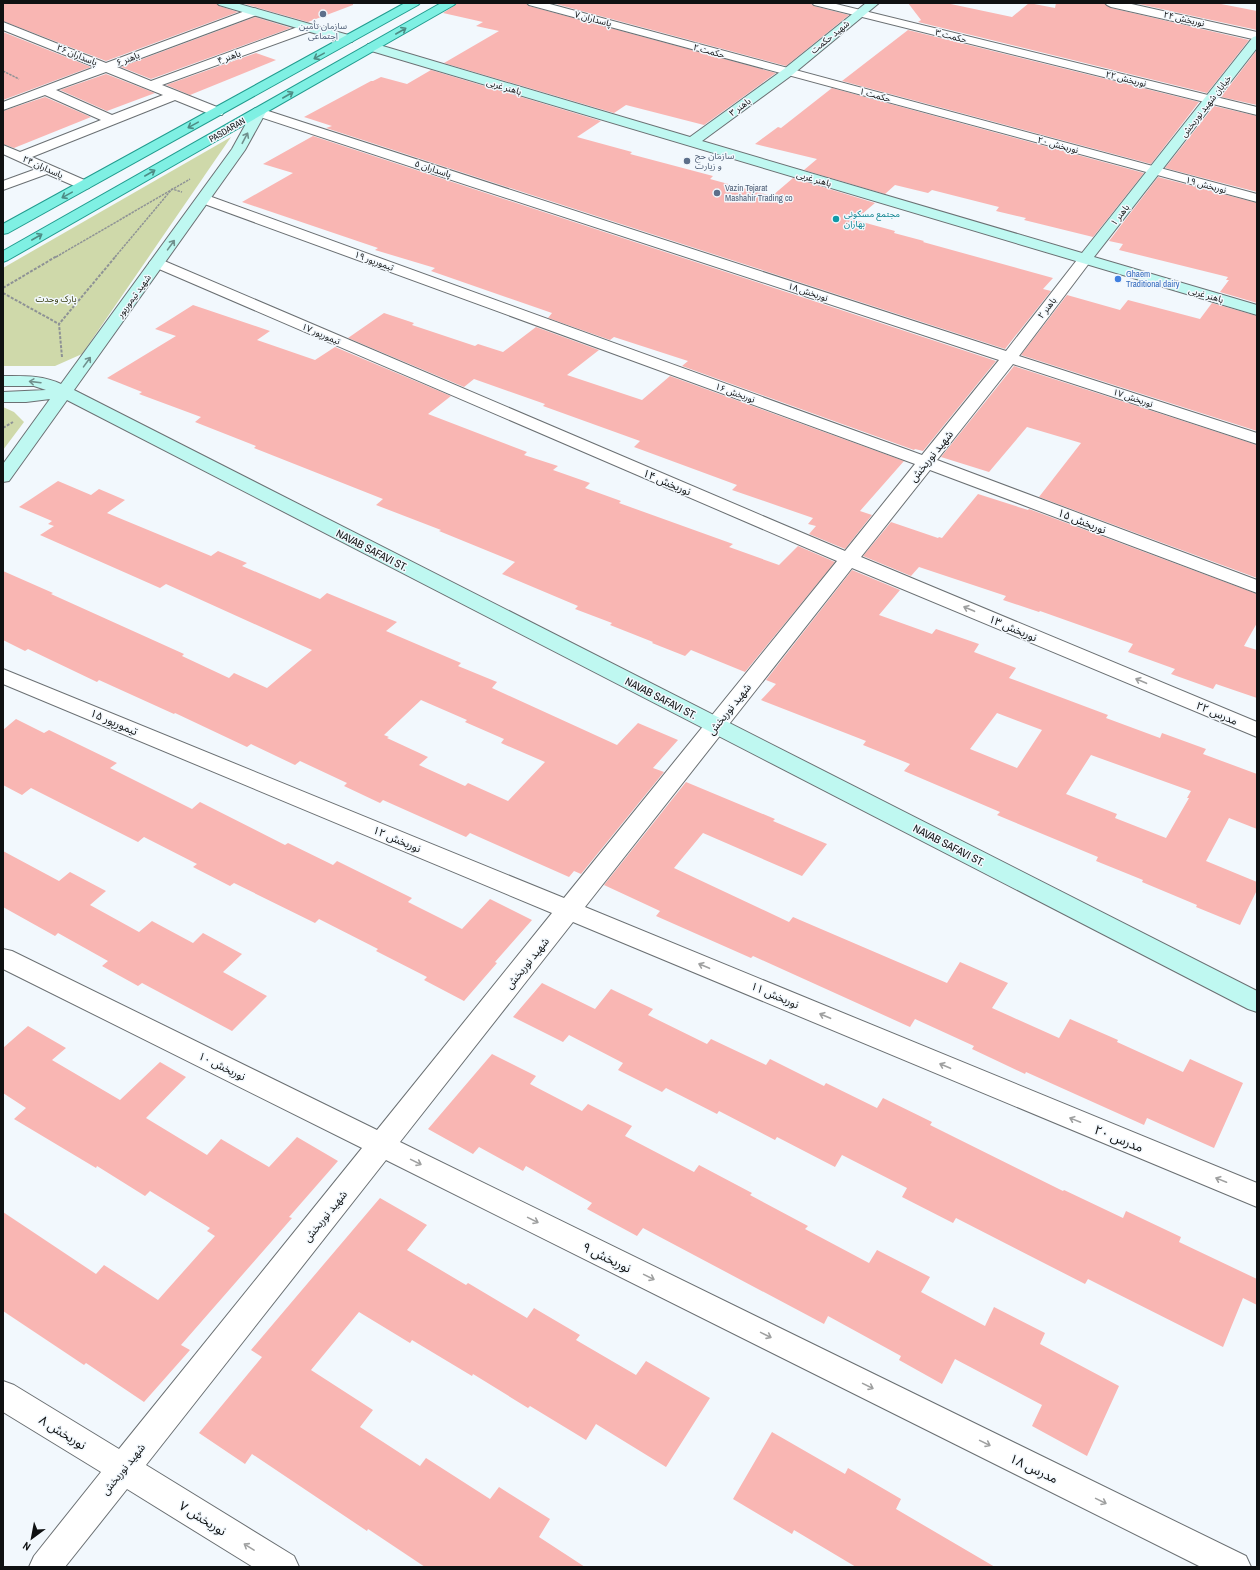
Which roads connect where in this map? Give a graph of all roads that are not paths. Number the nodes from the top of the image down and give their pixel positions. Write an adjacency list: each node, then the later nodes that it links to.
1 (223, 3): 8 (street)
2 (414, 3): 16 (main road, PASDARAN)
3 (450, 3): 18 (main road, PASDARAN, one-way to 3)
4 (533, 3): 12 (street, پاسداران ۷)
5 (818, 3): 9 (street, حکمت ۳)
6 (873, 3): 9 (street, شهید حکمت)
7 (1111, 3): 15 (street, نوربخش ۲۴)
8 (253, 12): 11 (street); 20 (street, باهنر ۶)
9 (860, 13): 19 (street, حکمت ۳); 21 (street, شهید حکمت)
10 (3, 26): 13 (street, پاسداران ۲۶)
11 (307, 28): 16 (street); 22 (street, باهنر ۴)
12 (629, 29): 21 (street, حکمت ۲)
13 (15, 31): 14 (street); 20 (street, پاسداران ۲۶)
14 (3, 35)
15 (1257, 36)
16 (348, 39): 28 (main road, PASDARAN, one-way to 28)
17 (1257, 40): 25 (street, خیابان شهید نوربخش)
18 (372, 48): 29 (main road, PASDARAN, one-way to 18); 32 (street, باهنر غربی)
19 (1042, 58): 25 (street, نوربخش ۲۲)
20 (106, 67): 22 (street, پاسداران ۲۶); 23 (street, باهنر ۶)
21 (788, 72): 30 (street, حکمت ۱); 32 (street, باهنر ۳)
22 (152, 85): 24 (street, پاسداران ۲۶)
23 (45, 90): 26 (street, باهنر ۶); 31 (street)
24 (175, 95): 28 (street, پاسداران ۲۶); 31 (street)
25 (1211, 99): 27 (street, نوربخش ۲۲); 36 (street, خیابان شهید نوربخش)
26 (3, 106)
27 (1257, 111)
28 (217, 112): 37 (main road, PASDARAN, one-way to 37)
29 (259, 112): 40 (street, شهید تیمورپور, one-way to 29); 41 (street, پاسداران ۵); 43 (main road, PASDARAN, one-way to 29)
30 (961, 118): 36 (street, نوربخش ۲۰)
31 (112, 120): 34 (street)
32 (692, 142): 44 (street, باهنر غربی)
33 (3, 149): 34 (street, پاسداران ۲۴)
34 (19, 157): 35 (street, پاسداران ۲۴)
35 (47, 169): 37 (street, پاسداران ۲۴); 38 (street)
36 (1154, 171): 39 (street, نوربخش ۱۹); 44 (street, باهنر ۱)
37 (84, 185): 42 (main road, PASDARAN, one-way to 42)
38 (3, 186)
39 (1257, 198)
40 (204, 199): 45 (street, شهید تیمورپور, one-way to 40); 47 (street, تیمورپور ۱۹)
41 (607, 226): 48 (street, نوربخش ۱۸)
42 (3, 230)
43 (3, 256)
44 (1085, 259): 46 (street, باهنر غربی); 48 (street, باهنر ۲)
45 (157, 263): 50 (street, شهید تیمورپور, one-way to 45); 52 (street, تیمورپور ۱۷)
46 (1257, 310)
47 (545, 324): 54 (street, نوربخش ۱۶)
48 (1009, 358): 53 (street, نوربخش ۱۷); 54 (street, شهید نوربخش)
49 (3, 381): 50 (street, NAVAB SAFAVI ST., one-way to 49)
50 (64, 393): 51 (street); 55 (street, شهید تیمورپور); 60 (street, NAVAB SAFAVI ST.)
51 (3, 397)
52 (486, 404): 56 (street, نوربخش ۱۴)
53 (1257, 439)
54 (926, 462): 56 (street, شهید نوربخش); 57 (street, نوربخش ۱۵)
55 (3, 477)
56 (848, 559): 59 (street, نوربخش ۱۳, one-way to 56); 60 (street, شهید نوربخش)
57 (1257, 587)
58 (3, 676): 62 (street, تیمورپور ۱۵)
59 (1177, 696): 61 (street, مدرس ۲۲)
60 (716, 726): 63 (street, شهید نوربخش); 65 (street, NAVAB SAFAVI ST.)
61 (1257, 730)
62 (225, 768): 63 (street, نوربخش ۱۲)
63 (569, 910): 66 (street, نوربخش ۱۱, one-way to 63); 67 (street, شهید نوربخش)
64 (3, 958): 67 (street, نوربخش ۱۰)
65 (1257, 1002)
66 (981, 1081): 68 (street, مدرس ۲۰, one-way to 66)
67 (381, 1145): 69 (street, نوربخش ۹, one-way to 69); 71 (street, شهید نوربخش)
68 (1257, 1195)
69 (833, 1368): 74 (street, مدرس ۱۸, one-way to 74)
70 (3, 1395): 71 (street, نوربخش ۸)
71 (123, 1469): 72 (street, شهید نوربخش); 73 (street, نوربخش ۷, one-way to 71)
72 (45, 1567)
73 (283, 1567)
74 (1235, 1567)

